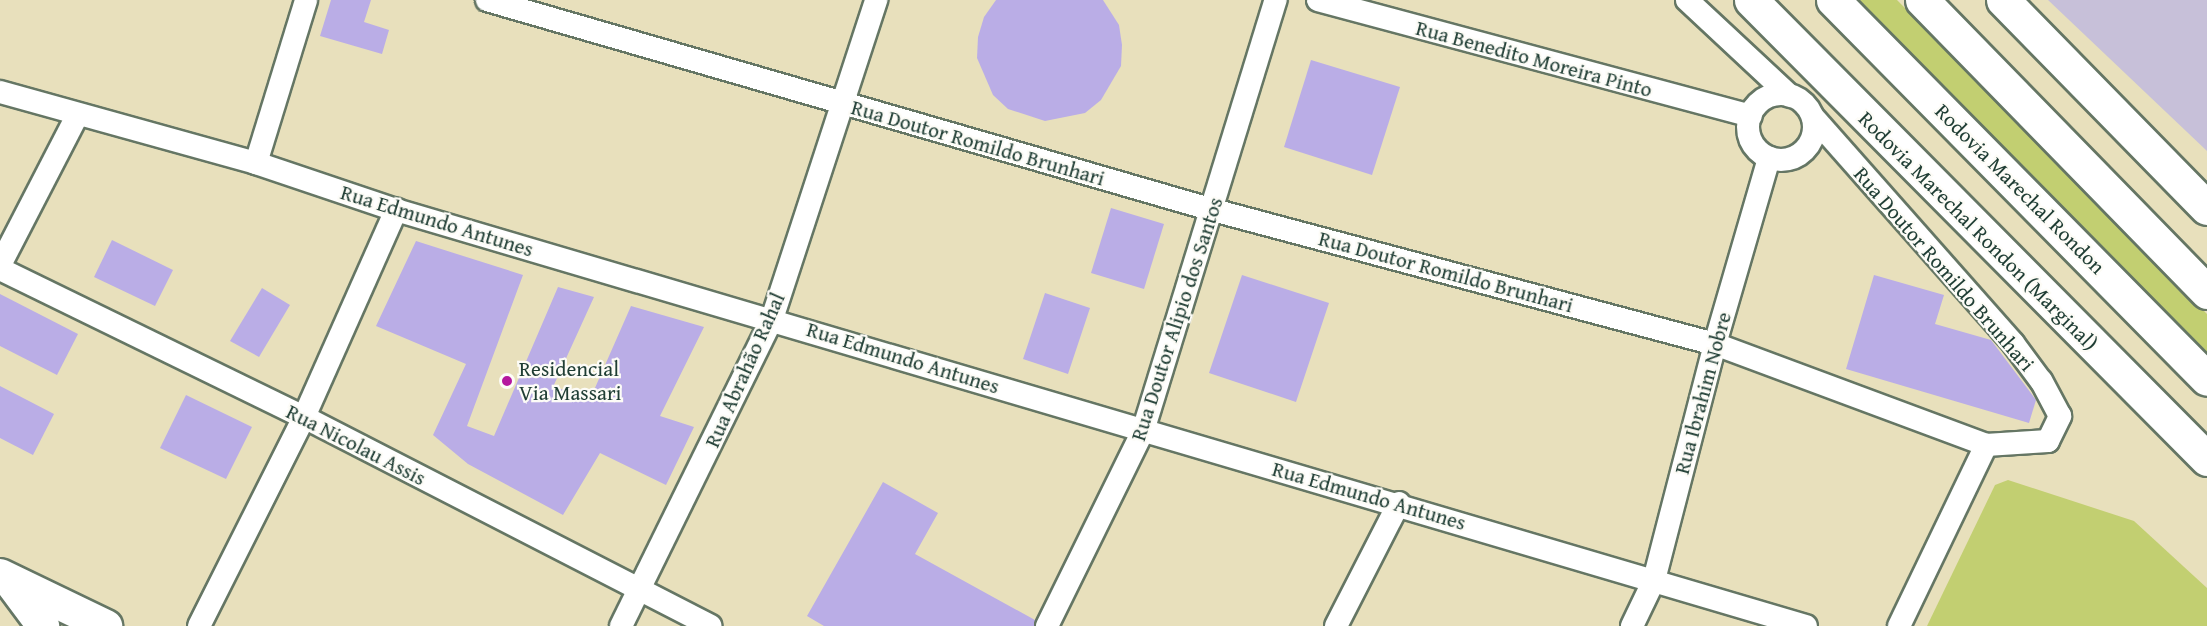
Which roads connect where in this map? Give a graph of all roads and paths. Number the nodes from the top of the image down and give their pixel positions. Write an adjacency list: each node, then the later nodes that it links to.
1 (306, 0): 21 (street)
2 (487, 0): 14 (street, Rua Doutor Romildo Brunhari)
3 (876, 0): 14 (street, Rua Abrahão Rahal)
4 (1276, 0): 24 (street, Rua Doutor Alipio dos Santos)
5 (1318, 0): 15 (street, Rua Benedito Moreira Pinto)
6 (1688, 0): 11 (street)
7 (1751, 0): 33 (highway, Rodovia Marechal Rondon (Marginal))
8 (1833, 0): 29 (highway, Rodovia Marechal Rondon)
9 (1922, 0): 26 (highway)
10 (2003, 0): 22 (highway)
11 (1744, 55): 13 (street); 15 (street)
12 (0, 92): 16 (street, Rua Edmundo Antunes)
13 (1790, 96): 15 (street); 17 (street)
14 (842, 104): 24 (street, Rua Doutor Romildo Brunhari); 27 (street, Rua Abrahão Rahal)
15 (1754, 111): 20 (street)
16 (77, 116): 21 (street, Rua Edmundo Antunes); 25 (street)
17 (1813, 117): 18 (street); 19 (street, Rua Doutor Romildo Brunhari)
18 (1807, 148): 19 (street, Rua Doutor Romildo Brunhari); 20 (street)
19 (1844, 156): 32 (street, Rua Doutor Romildo Brunhari)
20 (1769, 158): 28 (street, Rua Ibrahim Nobre)
21 (256, 163): 23 (street, Rua Edmundo Antunes)
22 (2207, 208)
23 (396, 210): 27 (street, Rua Edmundo Antunes); 30 (street)
24 (1214, 210): 28 (street, Rua Doutor Romildo Brunhari); 31 (street, Rua Doutor Alipio dos Santos)
25 (0, 267): 30 (street, Rua Nicolau Assis)
26 (2207, 292)
27 (772, 319): 31 (street, Rua Edmundo Antunes); 37 (street, Rua Abrahão Rahal)
28 (1715, 344): 32 (street, Rua Doutor Romildo Brunhari); 36 (street, Rua Ibrahim Nobre)
29 (2207, 379)
30 (304, 417): 37 (street, Rua Nicolau Assis); 40 (street)
31 (1143, 430): 34 (street, Rua Edmundo Antunes); 43 (street, Rua Doutor Alipio dos Santos)
32 (1986, 445): 47 (street)
33 (2207, 459)
34 (1399, 503): 36 (street, Rua Edmundo Antunes); 44 (street)
35 (4, 578): 38 (street); 39 (street)
36 (1654, 580): 45 (street, Rua Ibrahim Nobre); 46 (street, Rua Edmundo Antunes)
37 (639, 592): 41 (street, Rua Abrahão Rahal); 42 (street, Rua Nicolau Assis)
38 (43, 626)
39 (106, 626)
40 (199, 626)
41 (621, 626)
42 (710, 626)
43 (1047, 626)
44 (1336, 626)
45 (1632, 626)
46 (1806, 626)
47 (1899, 626)

